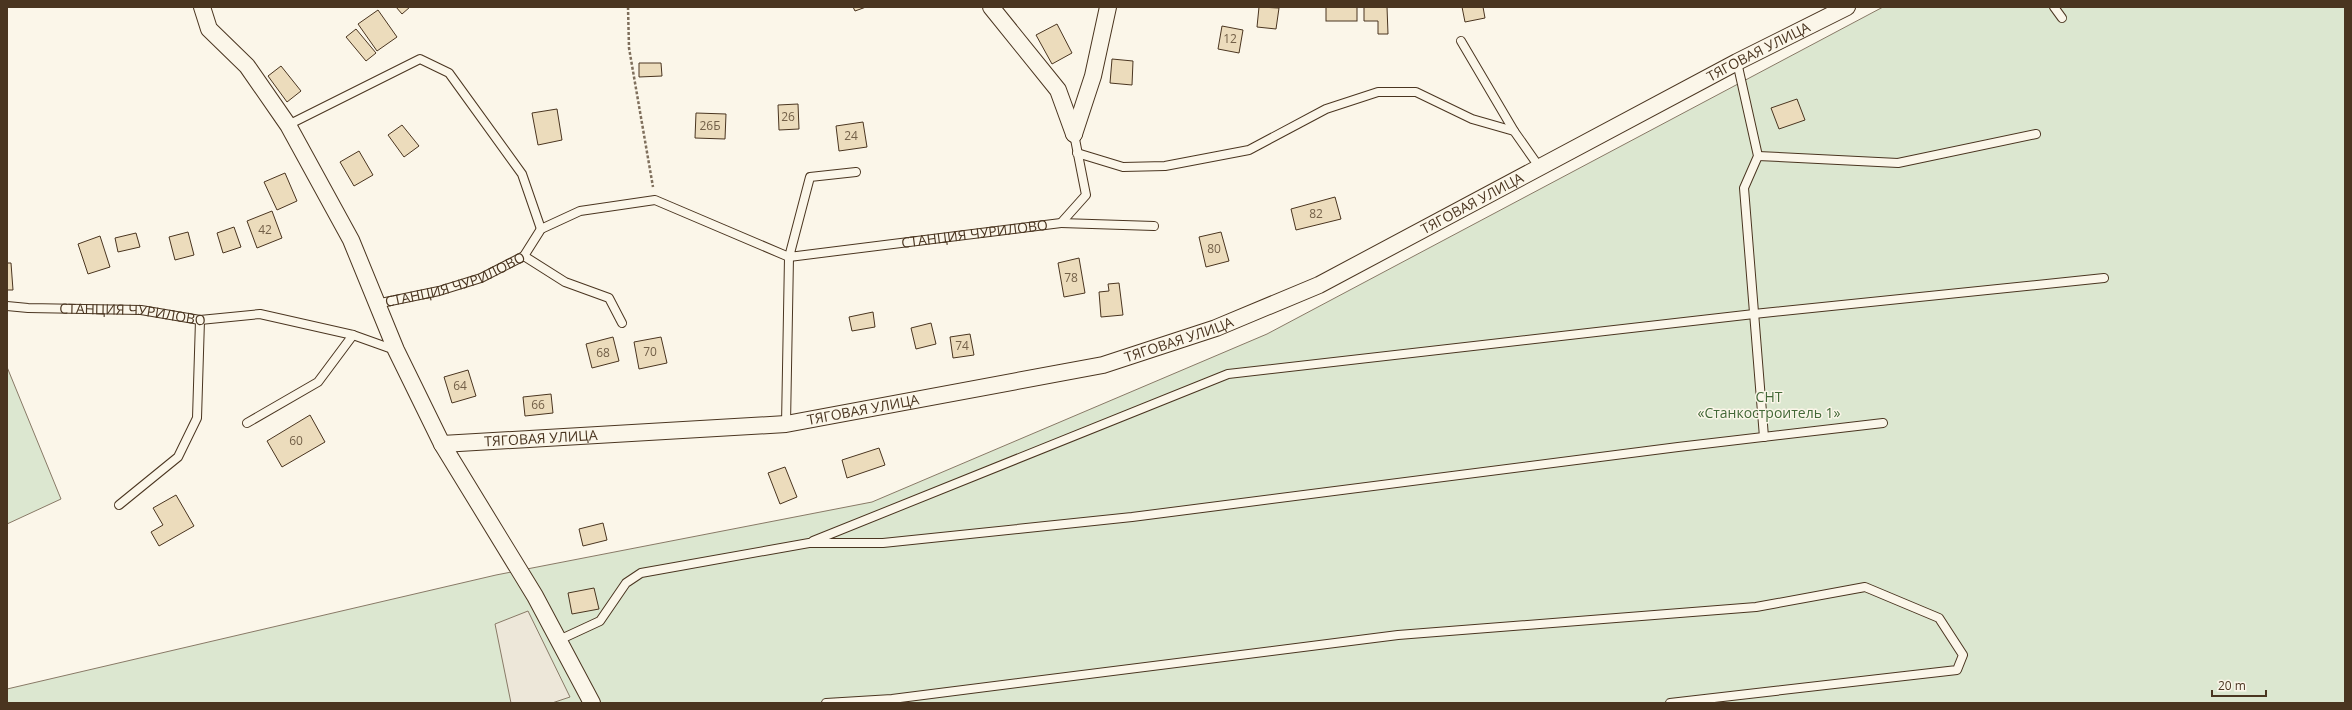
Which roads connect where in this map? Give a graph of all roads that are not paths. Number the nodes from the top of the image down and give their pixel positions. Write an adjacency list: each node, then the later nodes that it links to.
1 (202, 7): 9 (street)
2 (992, 7): 11 (street, СТАНЦИЯ ЧУРИЛОВО)
3 (1108, 7): 11 (street, СТАНЦИЯ ЧУРИЛОВО)
4 (1847, 7): 8 (street, ТЯГОВАЯ УЛИЦА)
5 (2054, 7): 6 (lane)
6 (2062, 18)
7 (1462, 41): 10 (lane)
8 (1737, 62): 14 (lane); 15 (street, ТЯГОВАЯ УЛИЦА)
9 (288, 125): 19 (lane); 23 (street)
10 (1514, 131): 13 (lane); 15 (lane)
11 (1074, 134): 13 (lane, СТАНЦИЯ ЧУРИЛОВО)
12 (2036, 134): 14 (lane)
13 (1077, 153): 17 (lane, СТАНЦИЯ ЧУРИЛОВО)
14 (1758, 156): 25 (lane)
15 (1540, 168): 32 (street, ТЯГОВАЯ УЛИЦА)
16 (856, 172): 21 (lane)
17 (1061, 223): 18 (lane); 21 (lane, СТАНЦИЯ ЧУРИЛОВО)
18 (1154, 226)
19 (541, 229): 20 (lane, СТАНЦИЯ ЧУРИЛОВО); 21 (lane)
20 (524, 256): 23 (lane, СТАНЦИЯ ЧУРИЛОВО); 27 (lane)
21 (790, 257): 32 (lane)
22 (2104, 278): 25 (lane)
23 (376, 304): 29 (street)
24 (7, 306): 26 (lane, СТАНЦИЯ ЧУРИЛОВО)
25 (1754, 314): 33 (lane); 36 (lane)
26 (200, 320): 28 (lane, СТАНЦИЯ ЧУРИЛОВО); 35 (lane)
27 (622, 323)
28 (353, 335): 29 (lane, СТАНЦИЯ ЧУРИЛОВО); 30 (lane)
29 (396, 350): 34 (street)
30 (247, 423)
31 (1883, 423): 33 (lane)
32 (786, 424): 34 (street, ТЯГОВАЯ УЛИЦА)
33 (1764, 437): 36 (lane)
34 (442, 444): 37 (street)
35 (119, 505)
36 (809, 543): 37 (lane)
37 (559, 640): 38 (street)
38 (590, 702)
39 (826, 703): 40 (lane)
40 (1670, 703)

